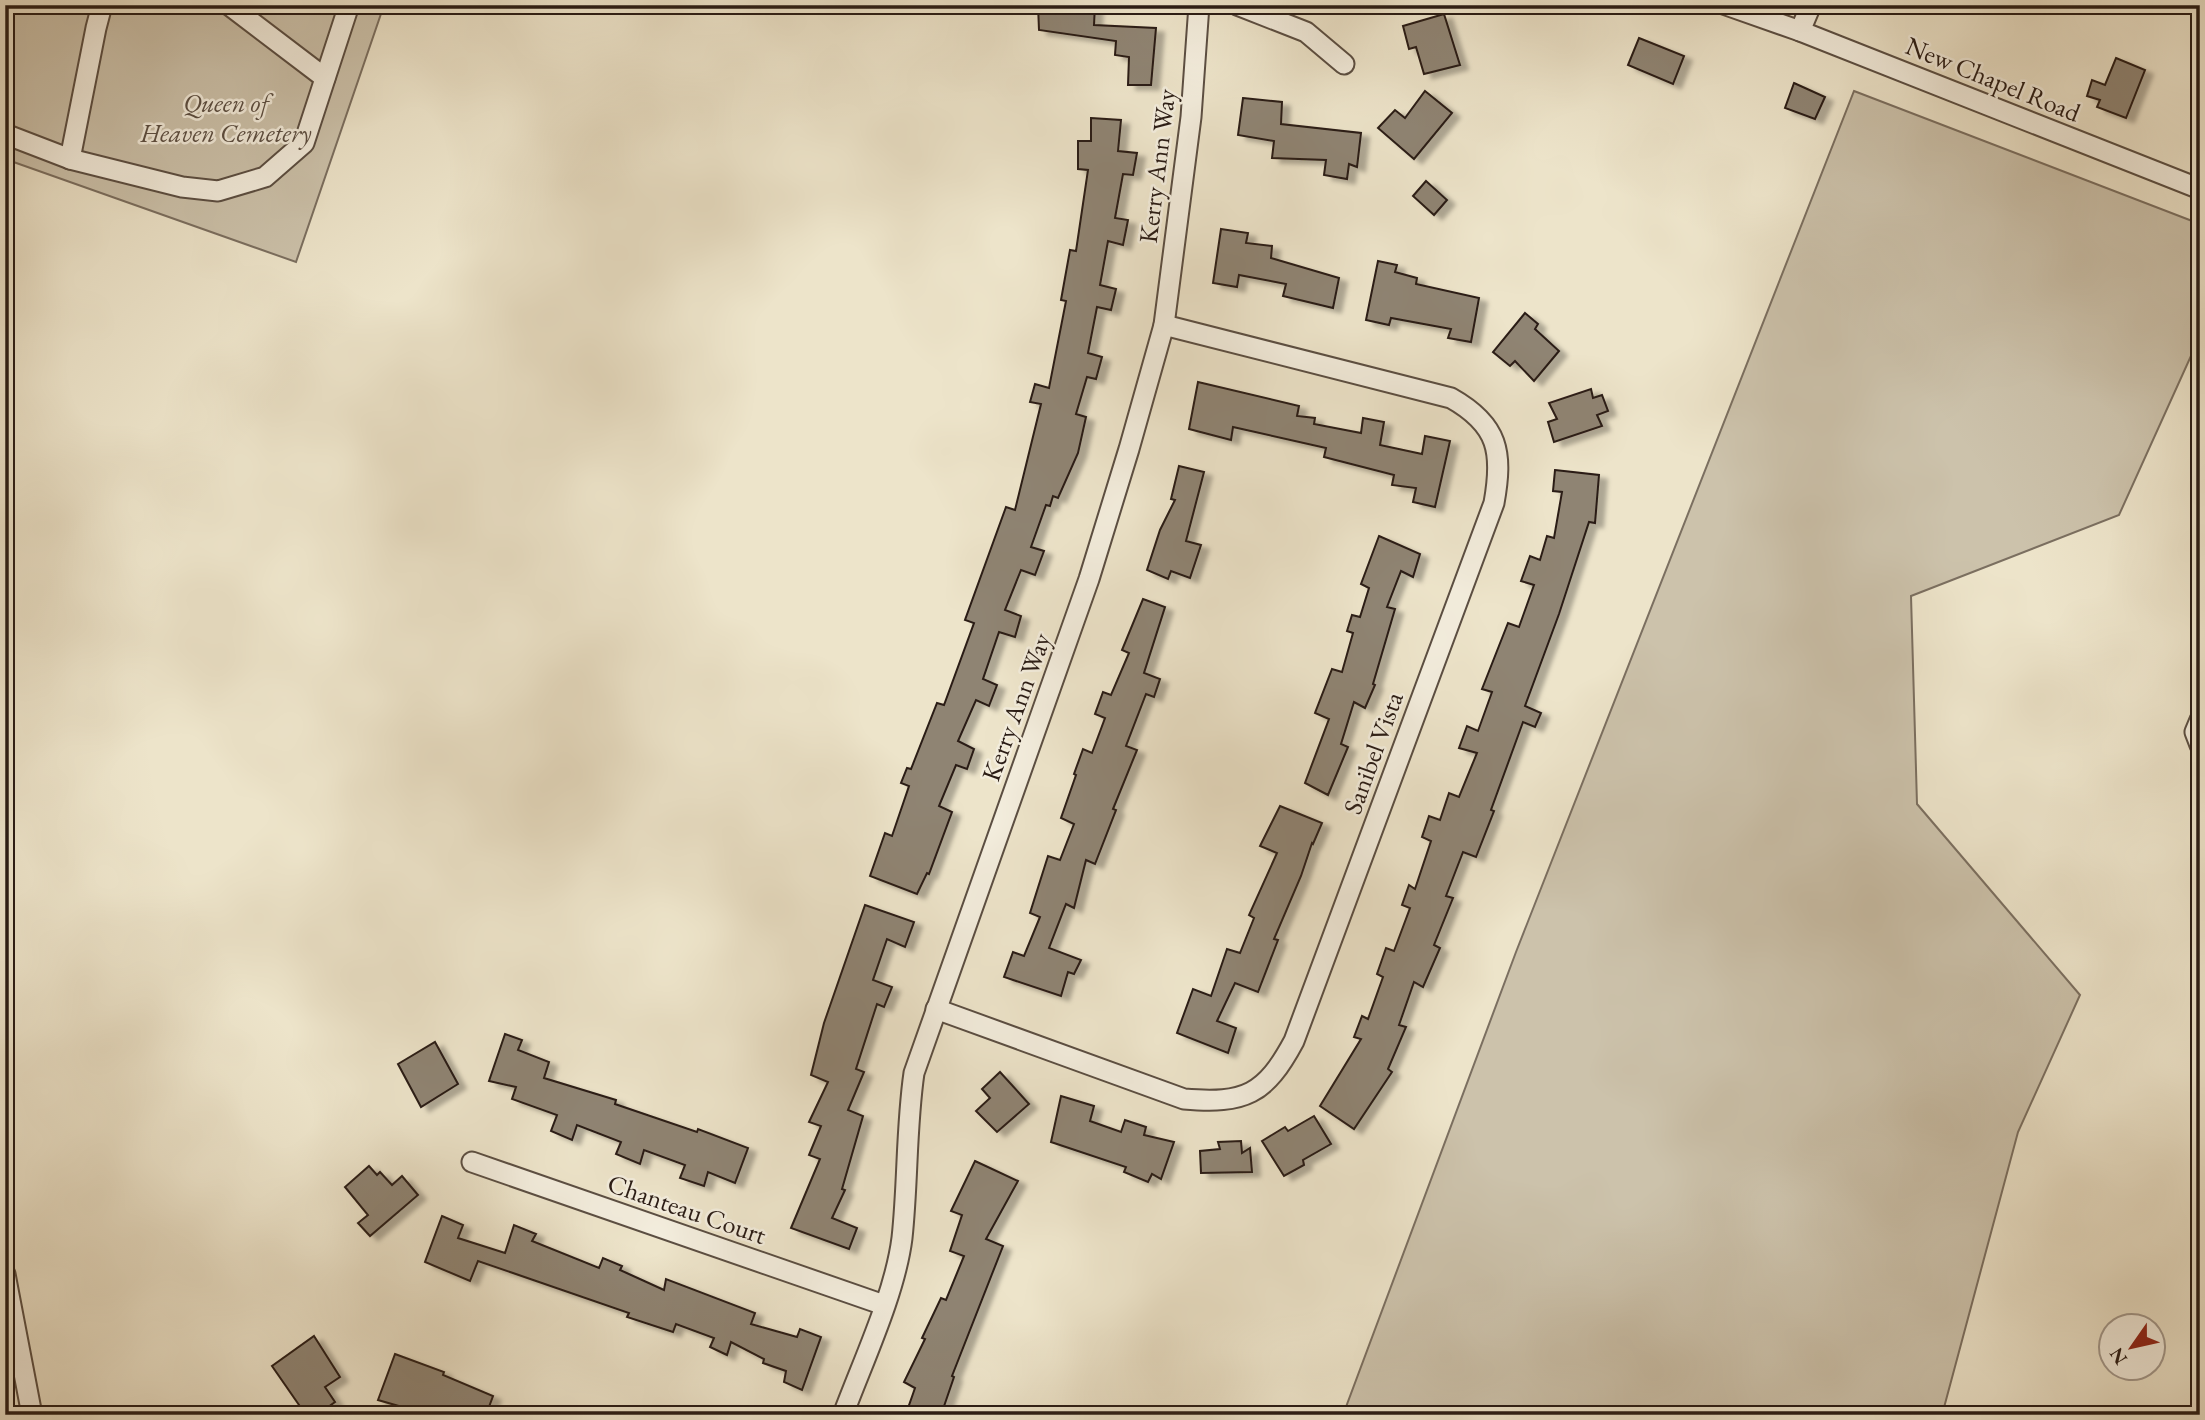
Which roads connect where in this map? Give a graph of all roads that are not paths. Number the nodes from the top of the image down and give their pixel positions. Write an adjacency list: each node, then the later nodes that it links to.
1 (102, 5): 12 (street)
2 (229, 5): 10 (street)
3 (349, 5): 10 (street)
4 (1199, 5): 14 (street, Kerry Ann Way)
5 (1237, 5): 9 (street)
6 (1726, 5): 8 (street, New Chapel Road)
7 (1811, 5): 8 (street)
8 (1800, 31): 13 (street, New Chapel Road)
9 (1344, 64)
10 (325, 78): 12 (street)
11 (5, 134): 12 (street)
12 (70, 159)
13 (2200, 189)
14 (1164, 325): 17 (street, Kerry Ann Way); 17 (street, Sanibel Vista)
15 (2200, 720): 16 (street)
16 (2200, 745)
17 (936, 1009): 20 (street, Kerry Ann Way)
18 (472, 1162): 20 (street, Chanteau Court)
19 (5, 1274): 21 (street)
20 (884, 1305): 22 (street, Kerry Ann Way)
21 (32, 1415)
22 (843, 1415)

